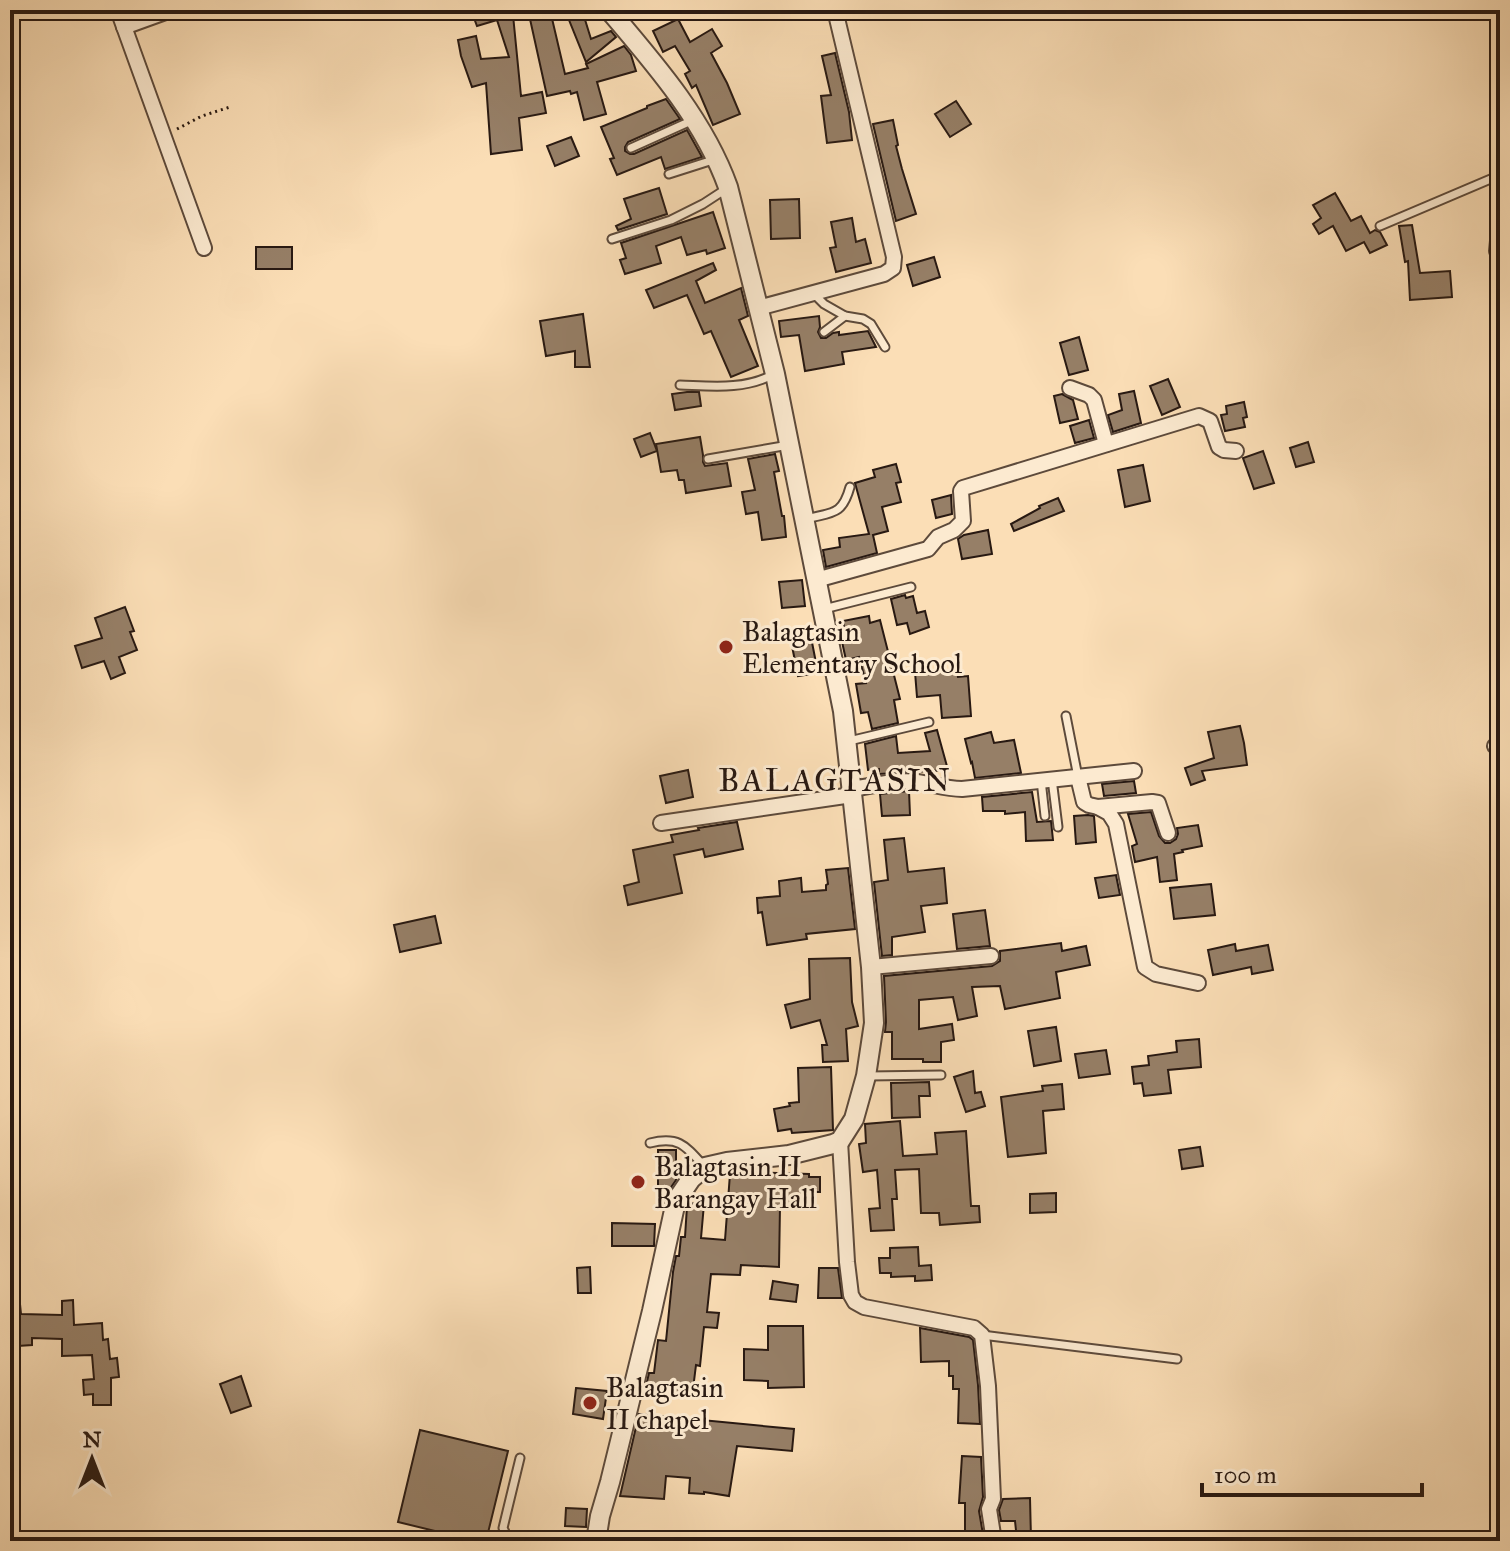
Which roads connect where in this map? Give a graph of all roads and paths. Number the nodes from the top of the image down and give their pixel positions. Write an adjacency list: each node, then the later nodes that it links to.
1 (118, 10): 5 (street)
2 (171, 10): 5 (street)
3 (609, 10): 7 (street)
4 (835, 10): 19 (street)
5 (124, 27): 8 (street)
6 (230, 107): 8 (path)
7 (695, 120): 9 (lane); 10 (street)
8 (163, 136): 17 (street)
9 (631, 148)
10 (718, 159): 11 (lane); 13 (street)
11 (669, 174)
12 (1500, 175): 15 (lane)
13 (728, 187): 16 (lane); 20 (street)
14 (1500, 220): 18 (street)
15 (1380, 226)
16 (612, 239)
17 (204, 248)
18 (1500, 257)
19 (814, 294): 20 (street); 21 (lane)
20 (758, 308): 24 (street)
21 (845, 316): 22 (lane); 23 (lane)
22 (824, 332)
23 (885, 347)
24 (775, 374): 25 (lane); 28 (street)
25 (680, 385)
26 (1070, 388): 27 (street)
27 (1106, 444): 29 (street); 33 (street)
28 (789, 445): 30 (lane); 32 (street)
29 (1236, 451)
30 (708, 459)
31 (850, 487): 32 (lane)
32 (804, 520): 33 (street)
33 (816, 580): 35 (street)
34 (911, 587): 35 (lane)
35 (822, 609): 38 (street)
36 (1066, 716): 40 (lane)
37 (929, 722): 38 (lane)
38 (847, 742): 42 (street)
39 (1134, 771): 40 (street)
40 (1078, 777): 41 (street); 43 (street)
41 (1047, 780): 42 (street); 44 (lane); 46 (lane)
42 (852, 792): 45 (street); 49 (street)
43 (1098, 807): 47 (street); 50 (street)
44 (1045, 816)
45 (661, 823)
46 (1058, 827)
47 (1168, 833)
48 (991, 956): 49 (street)
49 (871, 967): 52 (street)
50 (1198, 983)
51 (941, 1075): 52 (lane)
52 (866, 1076): 53 (street)
53 (840, 1141): 55 (street); 56 (street)
54 (650, 1143): 55 (lane)
55 (705, 1167): 59 (street)
56 (982, 1335): 57 (lane); 60 (street)
57 (1177, 1359)
58 (520, 1458): 59 (lane)
59 (596, 1540)
60 (994, 1541)

